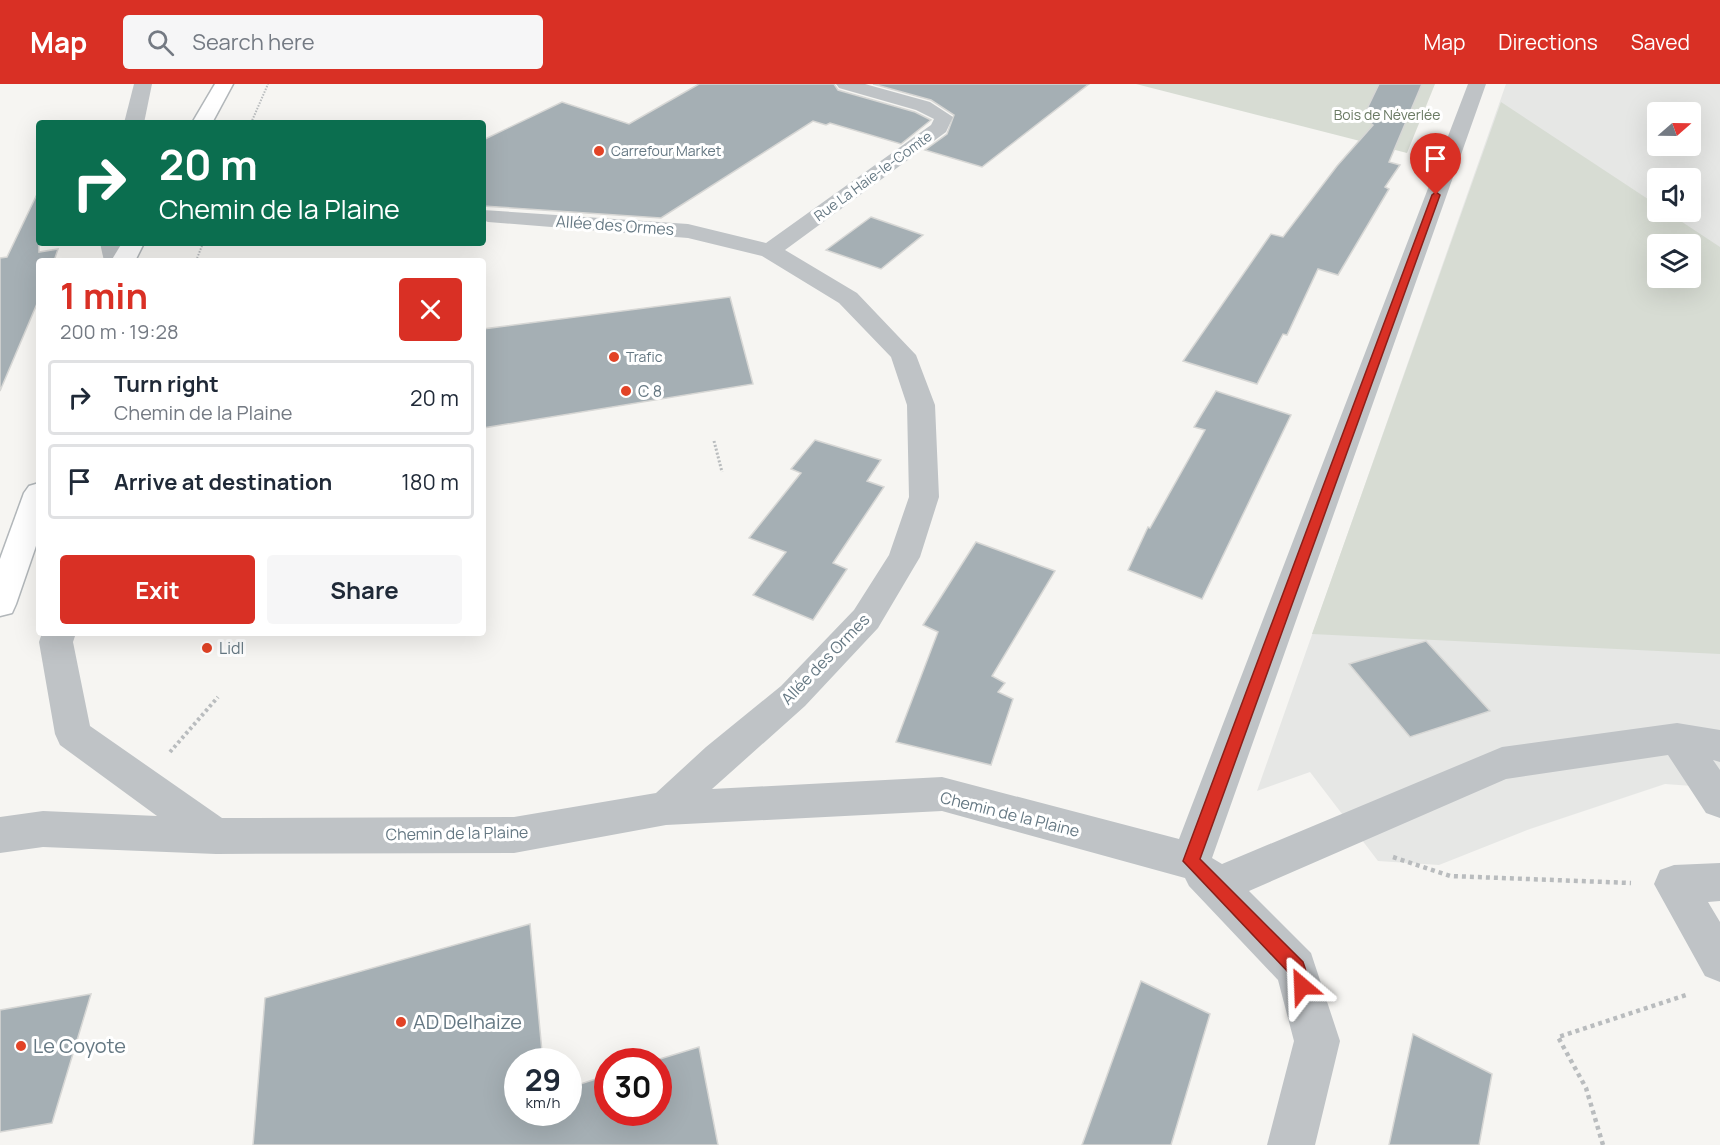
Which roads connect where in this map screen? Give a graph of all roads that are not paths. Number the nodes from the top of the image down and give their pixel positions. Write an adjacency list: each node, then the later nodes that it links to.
1 (143, 84): 5 (street)
2 (224, 84): 6 (main road)
3 (845, 84): 8 (street, Rue La Haie-le-Comte)
4 (1477, 84): 18 (street)
5 (135, 120)
6 (204, 120)
7 (488, 215): 8 (street, Allée des Ormes)
8 (770, 251): 15 (street, Allée des Ormes)
9 (36, 502): 10 (main road)
10 (0, 604)
11 (58, 636): 17 (street)
12 (1677, 738): 13 (street); 14 (street); 18 (street)
13 (1720, 746)
14 (1720, 801)
15 (666, 808): 17 (street, Chemin de la Plaine); 18 (street, Chemin de la Plaine)
16 (0, 835): 17 (street, Chemin de la Plaine)
17 (216, 836)
18 (1204, 874): 21 (street)
19 (1720, 882): 20 (street)
20 (1709, 976)
21 (1291, 1145)

